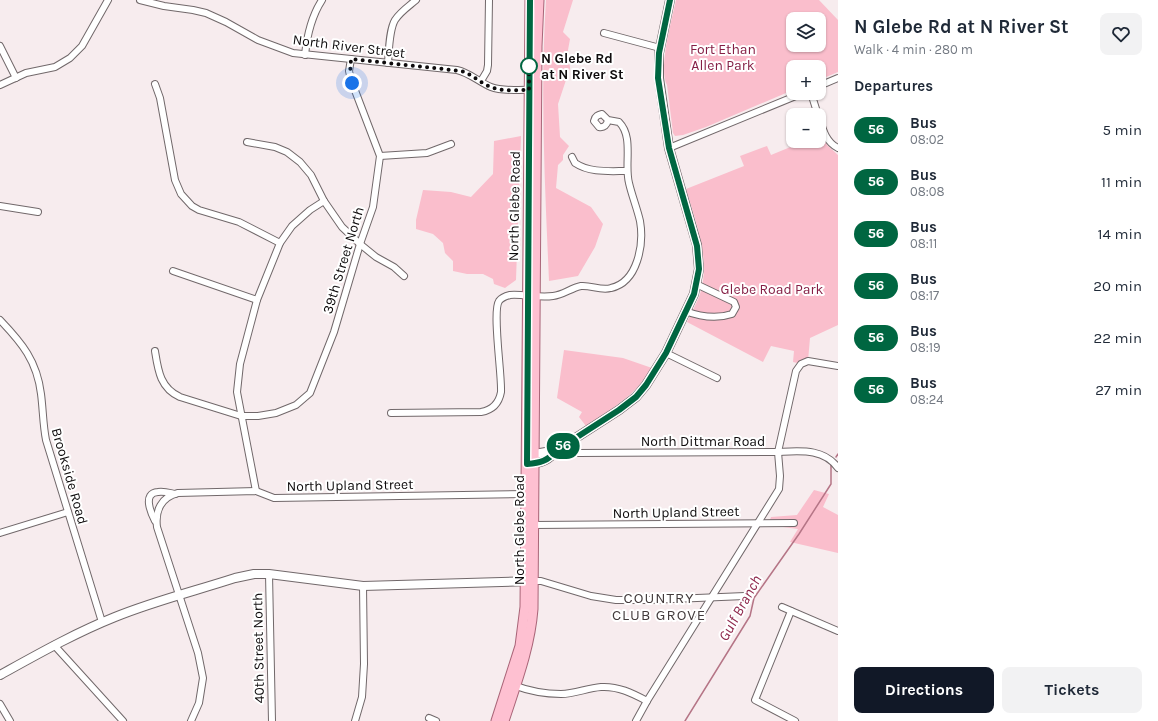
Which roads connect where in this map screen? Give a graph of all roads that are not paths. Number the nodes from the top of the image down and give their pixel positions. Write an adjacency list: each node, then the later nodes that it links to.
1 (108, 0): 15 (street)
2 (140, 0): 12 (street, North River Street)
3 (322, 0): 12 (street)
4 (416, 0): 14 (street)
5 (489, 0): 17 (street)
6 (530, 0): 21 (main road, North Glebe Road)
7 (539, 0): 21 (main road, North Glebe Road)
8 (670, 0): 11 (street)
9 (604, 33): 11 (street)
10 (0, 46): 15 (street)
11 (660, 48): 27 (street)
12 (305, 55): 13 (street, North River Street)
13 (351, 59): 14 (street, North River Street); 29 (street, 39th Street North)
14 (388, 63): 17 (street, North River Street)
15 (16, 78): 20 (street)
16 (838, 78): 18 (street)
17 (481, 81): 21 (street, North River Street)
18 (826, 83)
19 (155, 84): 35 (street)
20 (0, 85)
21 (533, 90): 40 (main road, North Glebe Road)
22 (786, 100): 27 (street)
23 (608, 120): 31 (street)
24 (826, 138): 28 (street)
25 (247, 142): 32 (street)
26 (451, 144): 29 (street)
27 (669, 148): 39 (street)
28 (838, 148)
29 (380, 156): 36 (street, 39th Street North)
30 (572, 157): 31 (street)
31 (627, 171): 40 (street)
32 (324, 201): 35 (street); 36 (street)
33 (0, 206): 34 (street)
34 (38, 212)
35 (280, 243): 41 (street)
36 (360, 244): 38 (street); 49 (street, 39th Street North)
37 (173, 271): 41 (street)
38 (404, 276)
39 (696, 284): 42 (street); 42 (street)
40 (531, 296): 48 (street); 52 (main road, North Glebe Road)
41 (257, 300): 49 (street)
42 (685, 311): 45 (street)
43 (0, 320): 57 (street, Brookside Road)
44 (154, 351): 49 (street, 39th Street North)
45 (666, 353): 47 (street); 50 (street)
46 (838, 366): 51 (street)
47 (717, 378)
48 (391, 413)
49 (241, 416): 54 (street)
50 (568, 444): 51 (street, North Dittmar Road); 52 (street)
51 (778, 452): 53 (street, North Dittmar Road); 58 (street)
52 (530, 459): 56 (main road, North Glebe Road); 60 (main road, North Glebe Road)
53 (837, 465)
54 (256, 491): 55 (street, North Upland Street); 56 (street, North Upland Street)
55 (175, 494): 61 (street); 61 (street, North Upland Street)
56 (526, 494): 64 (main road, North Glebe Road)
57 (68, 512): 62 (street); 71 (street, Brookside Road)
58 (758, 523): 59 (street, North Upland Street); 60 (street, North Upland Street); 68 (street)
59 (794, 523)
60 (533, 525): 64 (main road, North Glebe Road)
61 (157, 527): 66 (street, North Upland Street)
62 (0, 533)
63 (269, 574): 65 (street); 66 (street); 82 (street, 40th Street North)
64 (529, 581): 65 (street); 68 (street); 75 (main road, North Glebe Road)
65 (363, 586): 83 (street)
66 (180, 596): 71 (street); 81 (street, North Upland Street)
67 (745, 596): 68 (street)
68 (712, 598): 76 (street)
69 (782, 607): 70 (street)
70 (791, 611): 72 (street); 88 (street)
71 (102, 622): 73 (street)
72 (838, 631)
73 (54, 645): 74 (street); 80 (street)
74 (0, 675)
75 (512, 685): 76 (street); 85 (main road, North Glebe Road); 86 (main road, North Glebe Road)
76 (647, 701): 87 (street)
77 (0, 704): 79 (street)
78 (429, 718): 84 (street)
79 (10, 721)
80 (123, 721)
81 (191, 721)
82 (272, 721)
83 (355, 721)
84 (436, 721)
85 (496, 721)
86 (504, 721)
87 (636, 721)
88 (795, 721)

